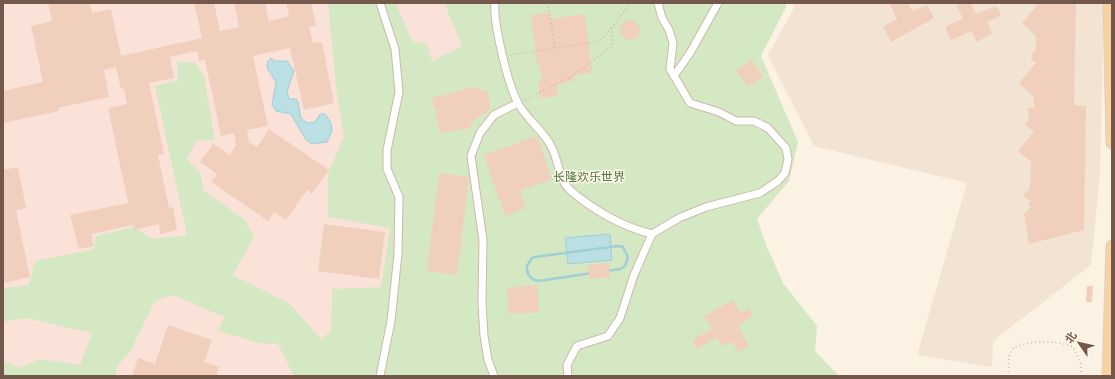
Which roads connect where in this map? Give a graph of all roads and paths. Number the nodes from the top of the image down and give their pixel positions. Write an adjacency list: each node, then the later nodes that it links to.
1 (380, 3): 17 (street)
2 (495, 3): 10 (street)
3 (548, 3): 9 (path)
4 (630, 3): 8 (path)
5 (658, 3): 11 (street)
6 (718, 3): 11 (street)
7 (1109, 3): 13 (main road)
8 (612, 27): 9 (path); 12 (path)
9 (555, 48): 10 (path)
10 (502, 56): 12 (street)
11 (674, 76): 14 (street)
12 (518, 103): 14 (street); 18 (street)
13 (1112, 143)
14 (652, 234): 19 (street)
15 (1112, 246): 16 (main road)
16 (1112, 252): 22 (main road)
17 (380, 376)
18 (494, 376)
19 (568, 376)
20 (1008, 376): 21 (path)
21 (1081, 376)
22 (1108, 376)

